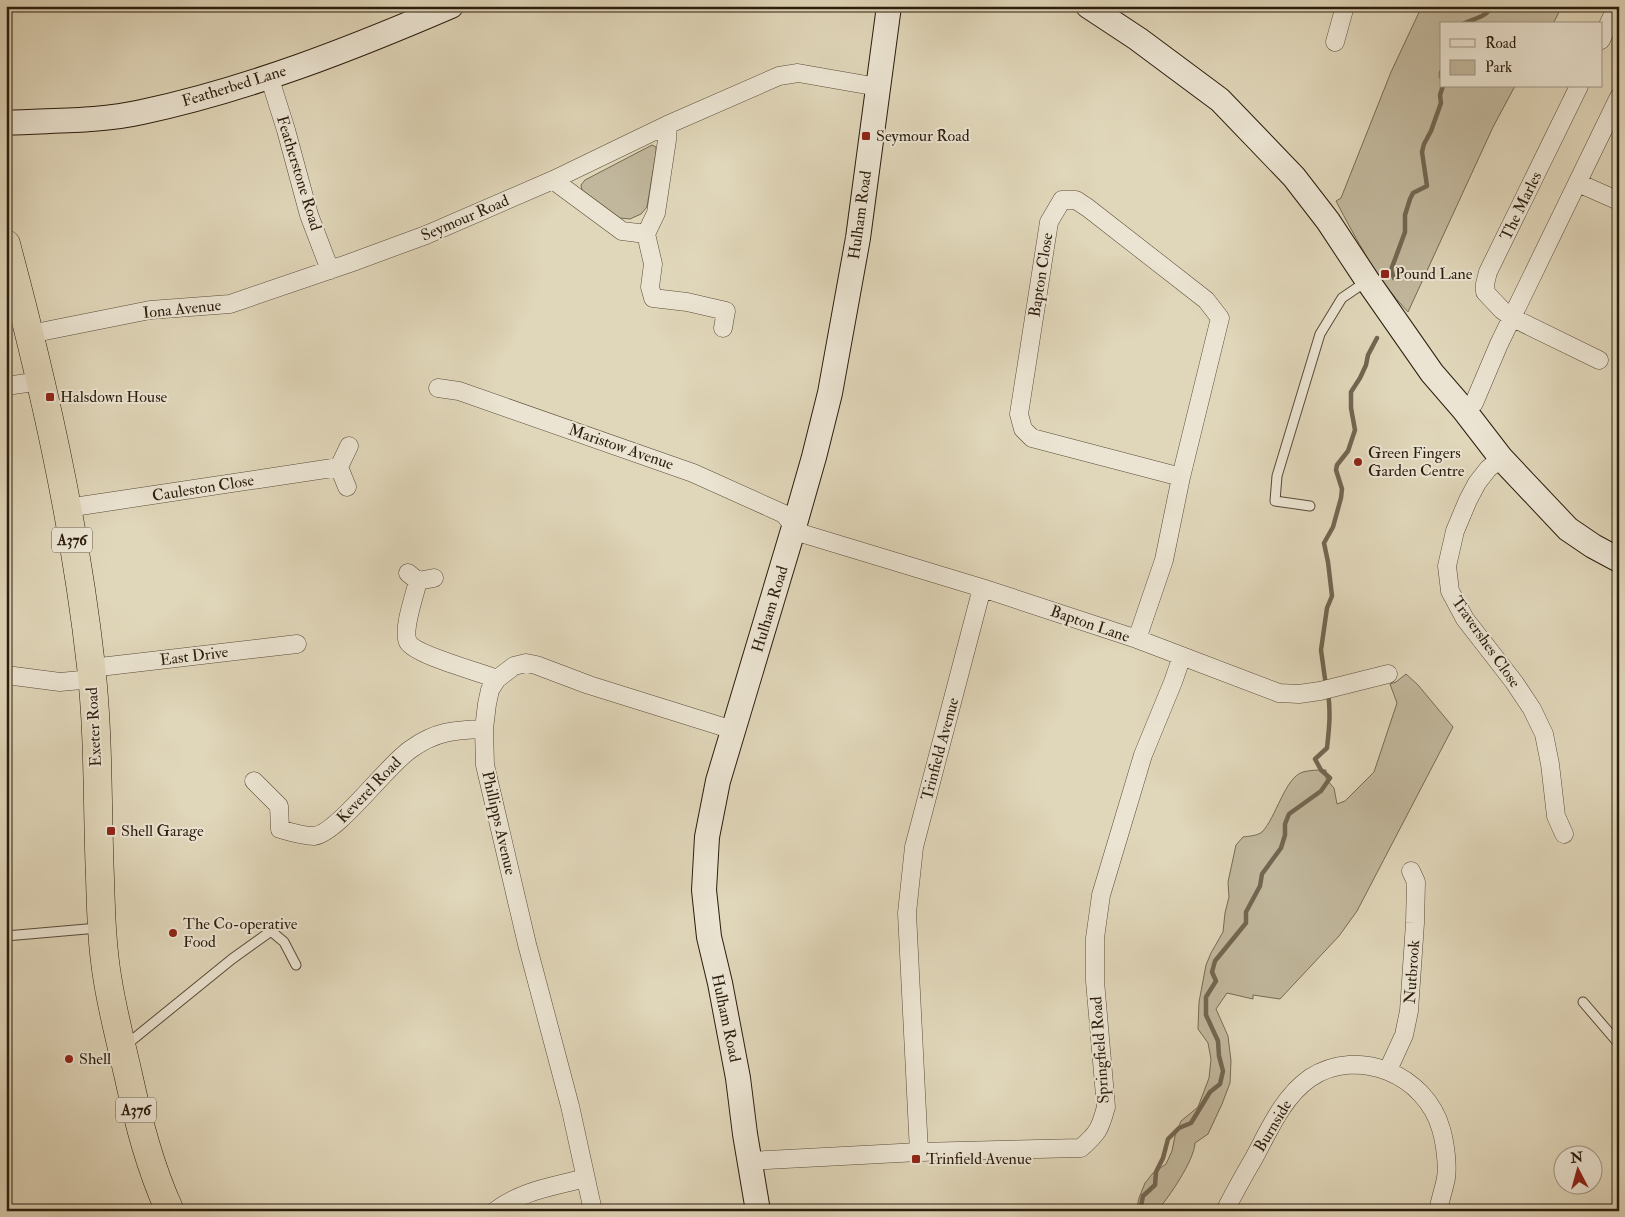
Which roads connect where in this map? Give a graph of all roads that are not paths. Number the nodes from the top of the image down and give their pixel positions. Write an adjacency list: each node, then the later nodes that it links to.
1 (451, 6): 8 (street, Featherbed Lane)
2 (889, 6): 9 (street, Hulham Road)
3 (1088, 6): 20 (street)
4 (1345, 6): 7 (street)
5 (1617, 6): 6 (street)
6 (1602, 38)
7 (1335, 42)
8 (269, 76): 12 (street, Featherbed Lane); 19 (street, Featherstone Road)
9 (878, 87): 13 (street, Seymour Road); 36 (street, Hulham Road)
10 (1578, 88): 21 (street, The Marles)
11 (1619, 97): 15 (street)
12 (6, 123)
13 (667, 125): 14 (street, Seymour Road); 17 (street)
14 (553, 180): 17 (street); 19 (street, Seymour Road)
15 (1578, 184): 16 (street); 21 (street)
16 (1619, 201)
17 (646, 234): 22 (street)
18 (6, 244): 23 (highway, Exeter Road / A376)
19 (330, 270): 23 (street, Iona Avenue)
20 (1367, 280): 28 (street); 34 (lane)
21 (1512, 318): 24 (street, The Marles); 28 (street)
22 (723, 328)
23 (30, 334): 25 (highway, Exeter Road / A376)
24 (1598, 360)
25 (41, 381): 26 (street); 35 (highway, Exeter Road / A376)
26 (6, 386)
27 (438, 388): 36 (street, Maristow Avenue)
28 (1464, 410): 30 (street)
29 (349, 446): 31 (street)
30 (1501, 458): 37 (street); 50 (street, Travershes Close)
31 (339, 467): 33 (street); 35 (street, Cauleston Close)
32 (1181, 477): 32 (street, Bapton Close); 40 (street, Bapton Close)
33 (347, 487)
34 (1310, 506)
35 (67, 508): 43 (highway, Exeter Road / A376)
36 (794, 527): 39 (street, Bapton Lane); 48 (street, Hulham Road)
37 (1619, 560)
38 (420, 577): 46 (street)
39 (982, 588): 40 (street, Bapton Lane); 59 (street, Trinfield Avenue)
40 (1137, 640): 42 (street, Bapton Lane)
41 (297, 644): 43 (street, East Drive)
42 (1182, 656): 44 (street, Bapton Lane); 59 (street, Springfield Road)
43 (92, 674): 45 (street, East Drive); 52 (highway, Exeter Road / A376)
44 (1388, 674)
45 (6, 675)
46 (497, 679): 47 (street, Phillipps Avenue); 48 (street)
47 (484, 729): 49 (street, Keverel Road); 61 (street, Phillipps Avenue)
48 (733, 730): 60 (street, Hulham Road)
49 (254, 781)
50 (1564, 834)
51 (1411, 871): 58 (street, Nutbrook)
52 (103, 928): 53 (lane); 57 (highway, Exeter Road / A376)
53 (6, 936)
54 (296, 964): 57 (lane)
55 (1583, 1002): 56 (lane)
56 (1619, 1044)
57 (122, 1048): 62 (highway, Exeter Road / A376)
58 (1388, 1070): 66 (street, Burnside); 67 (street, Burnside)
59 (919, 1152): 60 (street, Springfield Road)
60 (750, 1161): 65 (street, Hulham Road)
61 (584, 1178): 63 (street); 64 (street, Phillipps Avenue)
62 (170, 1211)
63 (496, 1211)
64 (593, 1211)
65 (758, 1211)
66 (1224, 1211)
67 (1438, 1211)

